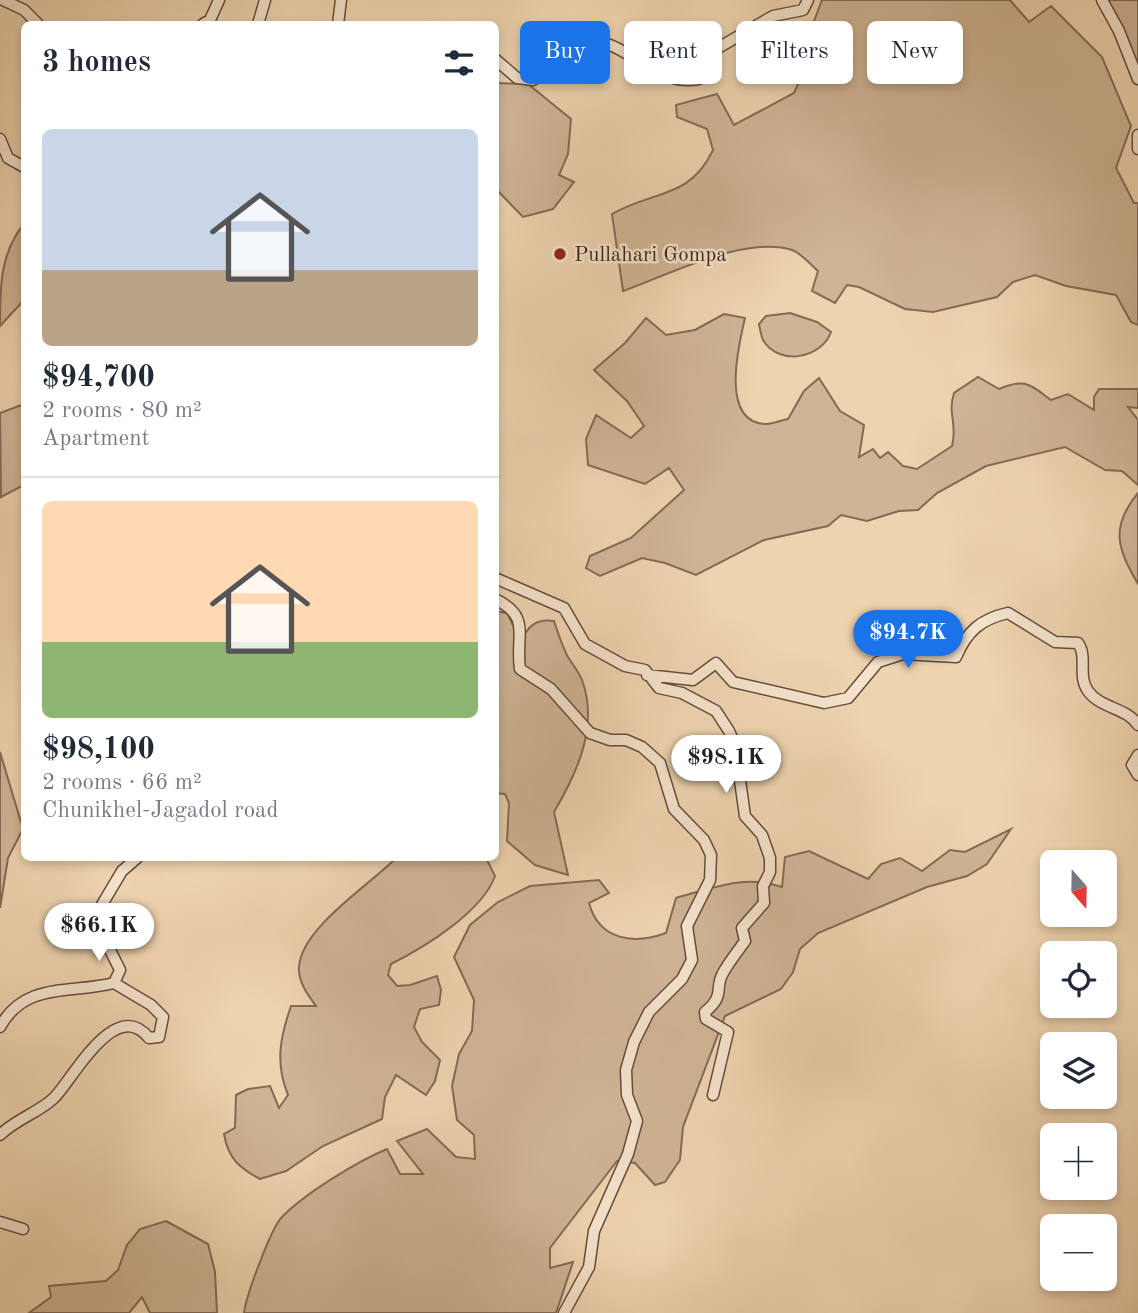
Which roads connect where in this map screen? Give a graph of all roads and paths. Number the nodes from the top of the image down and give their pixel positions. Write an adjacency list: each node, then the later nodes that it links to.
1 (3, 0): 7 (street)
2 (265, 0): 9 (street)
3 (341, 0): 10 (street)
4 (808, 0): 11 (street)
5 (1102, 0): 12 (street)
6 (220, 3): 8 (street)
7 (35, 21)
8 (205, 21)
9 (259, 21)
10 (338, 21)
11 (499, 62)
12 (1138, 79)
13 (1138, 135): 15 (street)
14 (0, 139): 16 (street)
15 (1138, 149)
16 (21, 165)
17 (499, 580): 19 (street)
18 (499, 601): 30 (street)
19 (648, 675): 20 (street); 26 (street)
20 (1138, 725)
21 (1138, 755): 22 (street)
22 (1138, 775)
23 (134, 861): 24 (street)
24 (114, 983): 25 (street); 27 (street)
25 (0, 1027)
26 (713, 1095)
27 (0, 1135)
28 (0, 1222): 29 (street)
29 (23, 1229)
30 (564, 1313)

